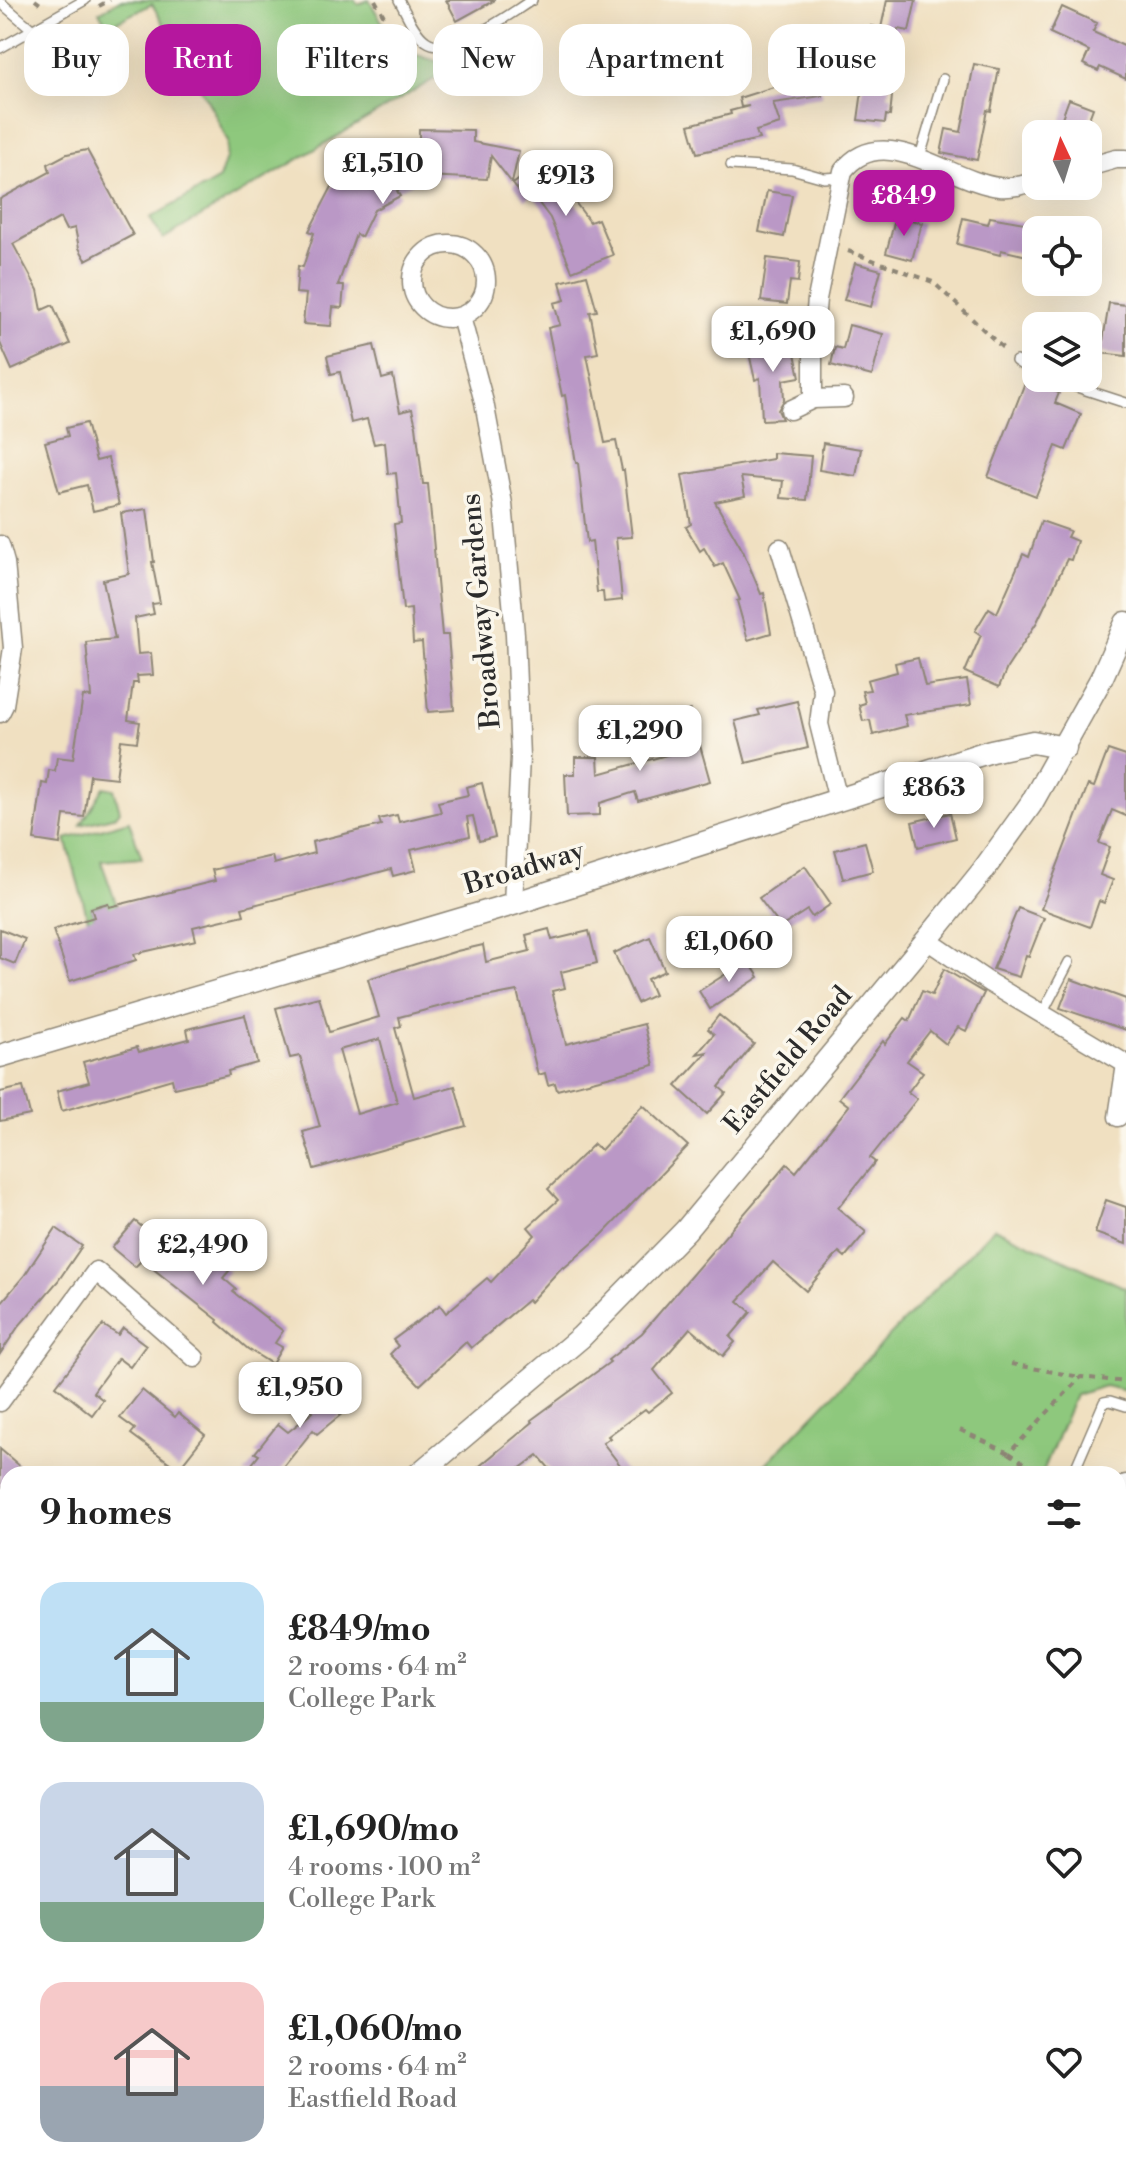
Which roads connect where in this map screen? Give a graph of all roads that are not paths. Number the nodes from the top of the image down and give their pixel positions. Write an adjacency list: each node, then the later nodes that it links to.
1 (85, 0): 6 (lane)
2 (399, 0): 3 (lane)
3 (532, 0)
4 (0, 2): 5 (lane)
5 (26, 24)
6 (43, 24)
7 (24, 35): 8 (lane)
8 (0, 48)
9 (943, 79): 11 (lane)
10 (1126, 159): 12 (street)
11 (919, 160): 14 (street); 15 (street)
12 (1102, 163)
13 (731, 165): 14 (lane)
14 (841, 177): 21 (street)
15 (1022, 186)
16 (461, 317): 16 (street); 30 (street, Broadway Gardens)
17 (1016, 361): 18 (lane)
18 (1022, 365)
19 (1092, 392): 22 (lane)
20 (844, 398): 21 (street)
21 (813, 399): 23 (street)
22 (1126, 403)
23 (790, 410)
24 (0, 545): 27 (street)
25 (780, 548): 29 (street)
26 (1126, 623): 28 (street, Eastfield Road)
27 (0, 713)
28 (1065, 748): 29 (street, Broadway); 31 (street, Eastfield Road)
29 (838, 800): 30 (street, Broadway)
30 (513, 904): 34 (street, Broadway)
31 (927, 940): 33 (street); 40 (street, Eastfield Road)
32 (1069, 962): 33 (lane)
33 (1042, 1014): 35 (street)
34 (0, 1056)
35 (1126, 1064): 36 (street)
36 (1118, 1117)
37 (195, 1358): 38 (street)
38 (0, 1402)
39 (1126, 1406): 41 (lane)
40 (428, 1466)
41 (1076, 1466)

